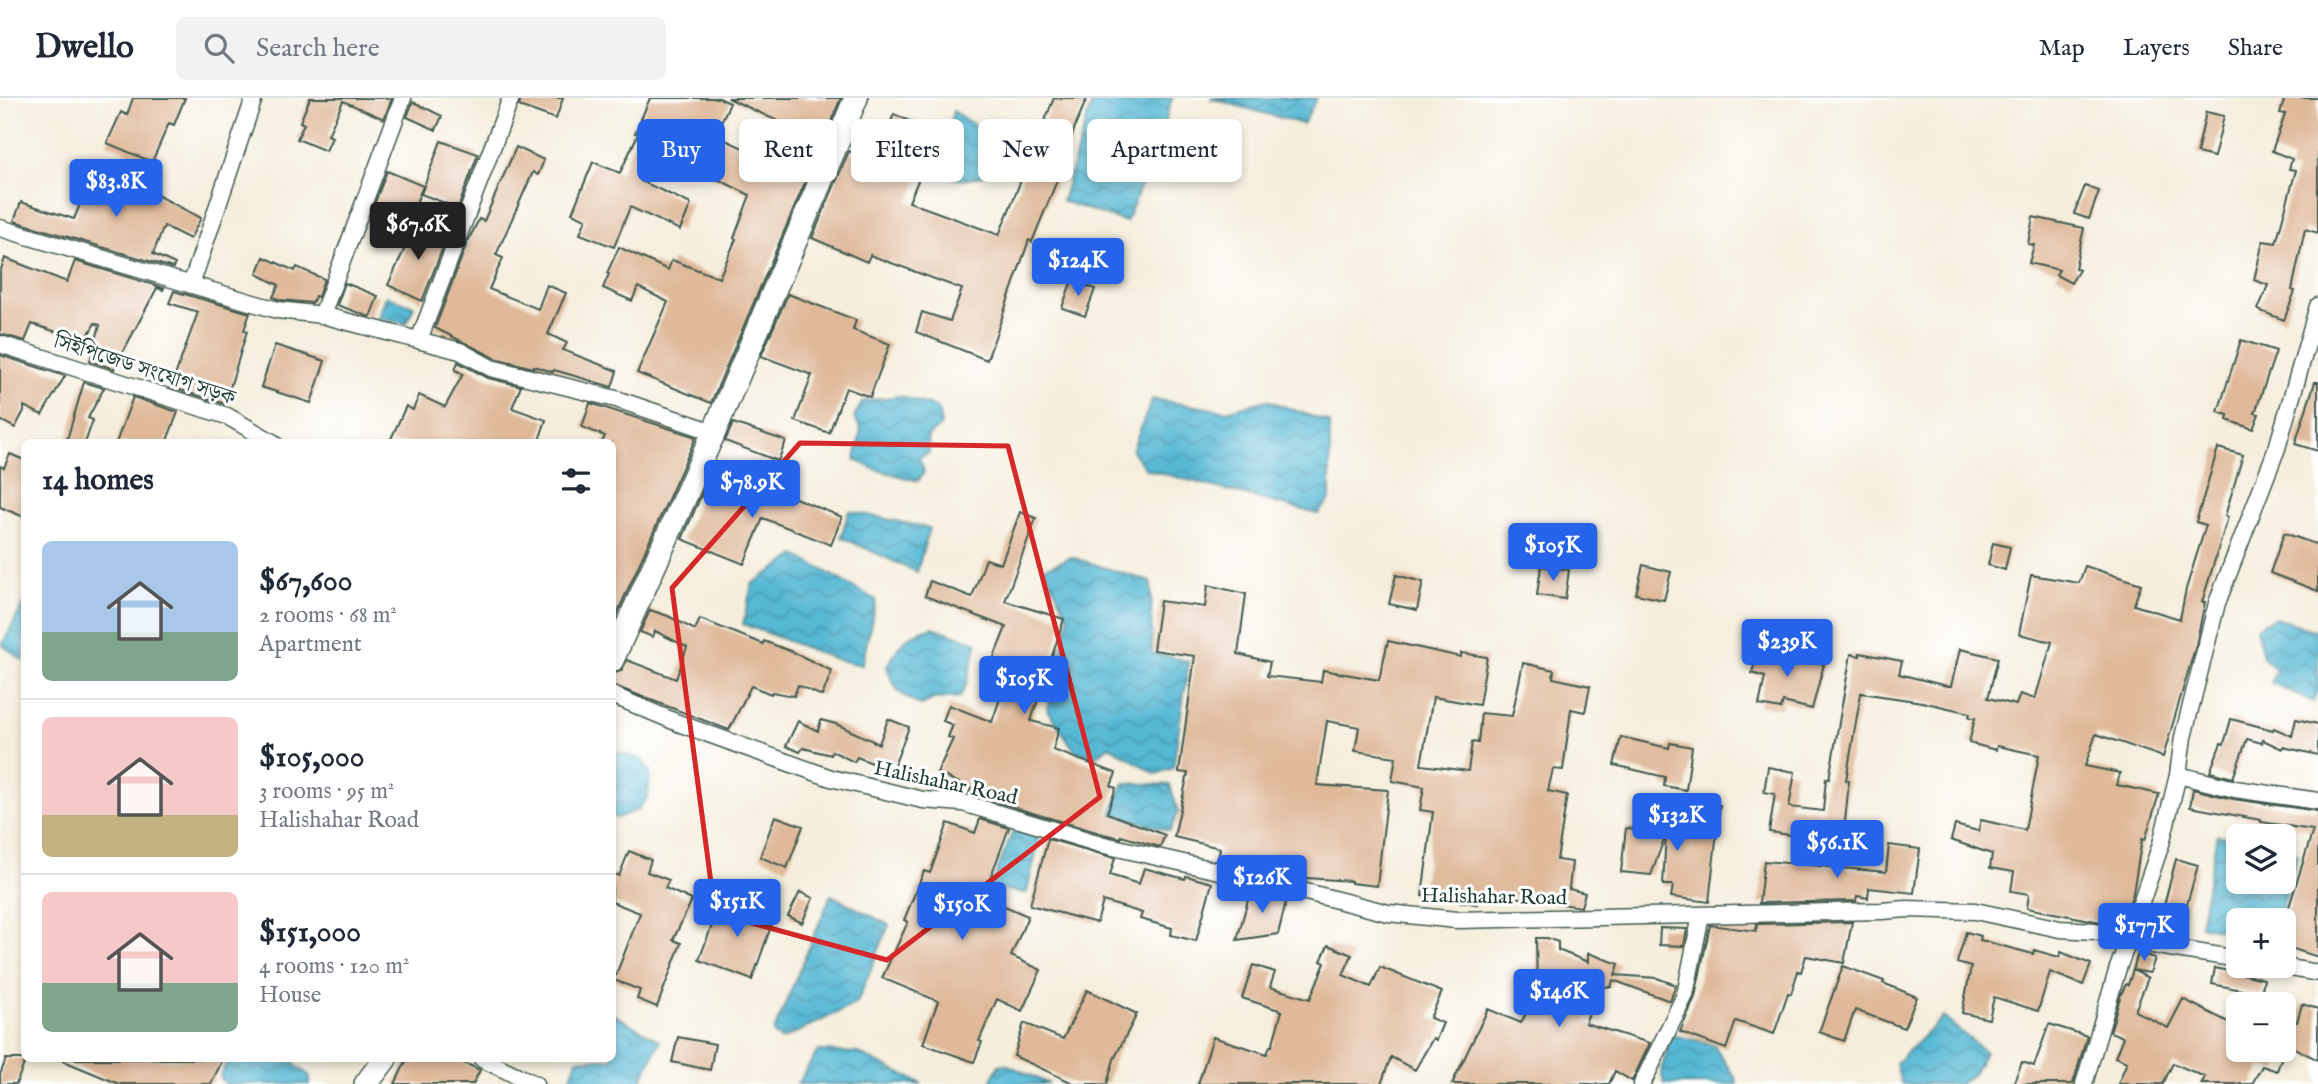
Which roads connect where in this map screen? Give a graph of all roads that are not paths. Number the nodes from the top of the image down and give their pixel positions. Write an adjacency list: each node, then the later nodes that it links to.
1 (254, 98): 6 (street)
2 (403, 98): 8 (street)
3 (511, 98): 9 (street)
4 (856, 98): 11 (street)
5 (0, 228): 6 (street)
6 (191, 285): 8 (street)
7 (2318, 306): 16 (street)
8 (322, 315): 9 (street)
9 (419, 340): 11 (street)
10 (0, 344): 12 (street, সিইপিজেড সংযোগ সড়ক)
11 (714, 432): 13 (street)
12 (267, 439)
13 (620, 621): 14 (street)
14 (616, 640)
15 (616, 697): 18 (street, Halishahar Road)
16 (2178, 775): 17 (street); 19 (street)
17 (2318, 801)
18 (1701, 915): 19 (street, Halishahar Road); 27 (street)
19 (2128, 941): 20 (street, Halishahar Road); 28 (street)
20 (2226, 957)
21 (2296, 969): 22 (street)
22 (2318, 973)
23 (383, 1062): 25 (street)
24 (488, 1062): 26 (street)
25 (366, 1084)
26 (535, 1084)
27 (1642, 1084)
28 (2084, 1084)

